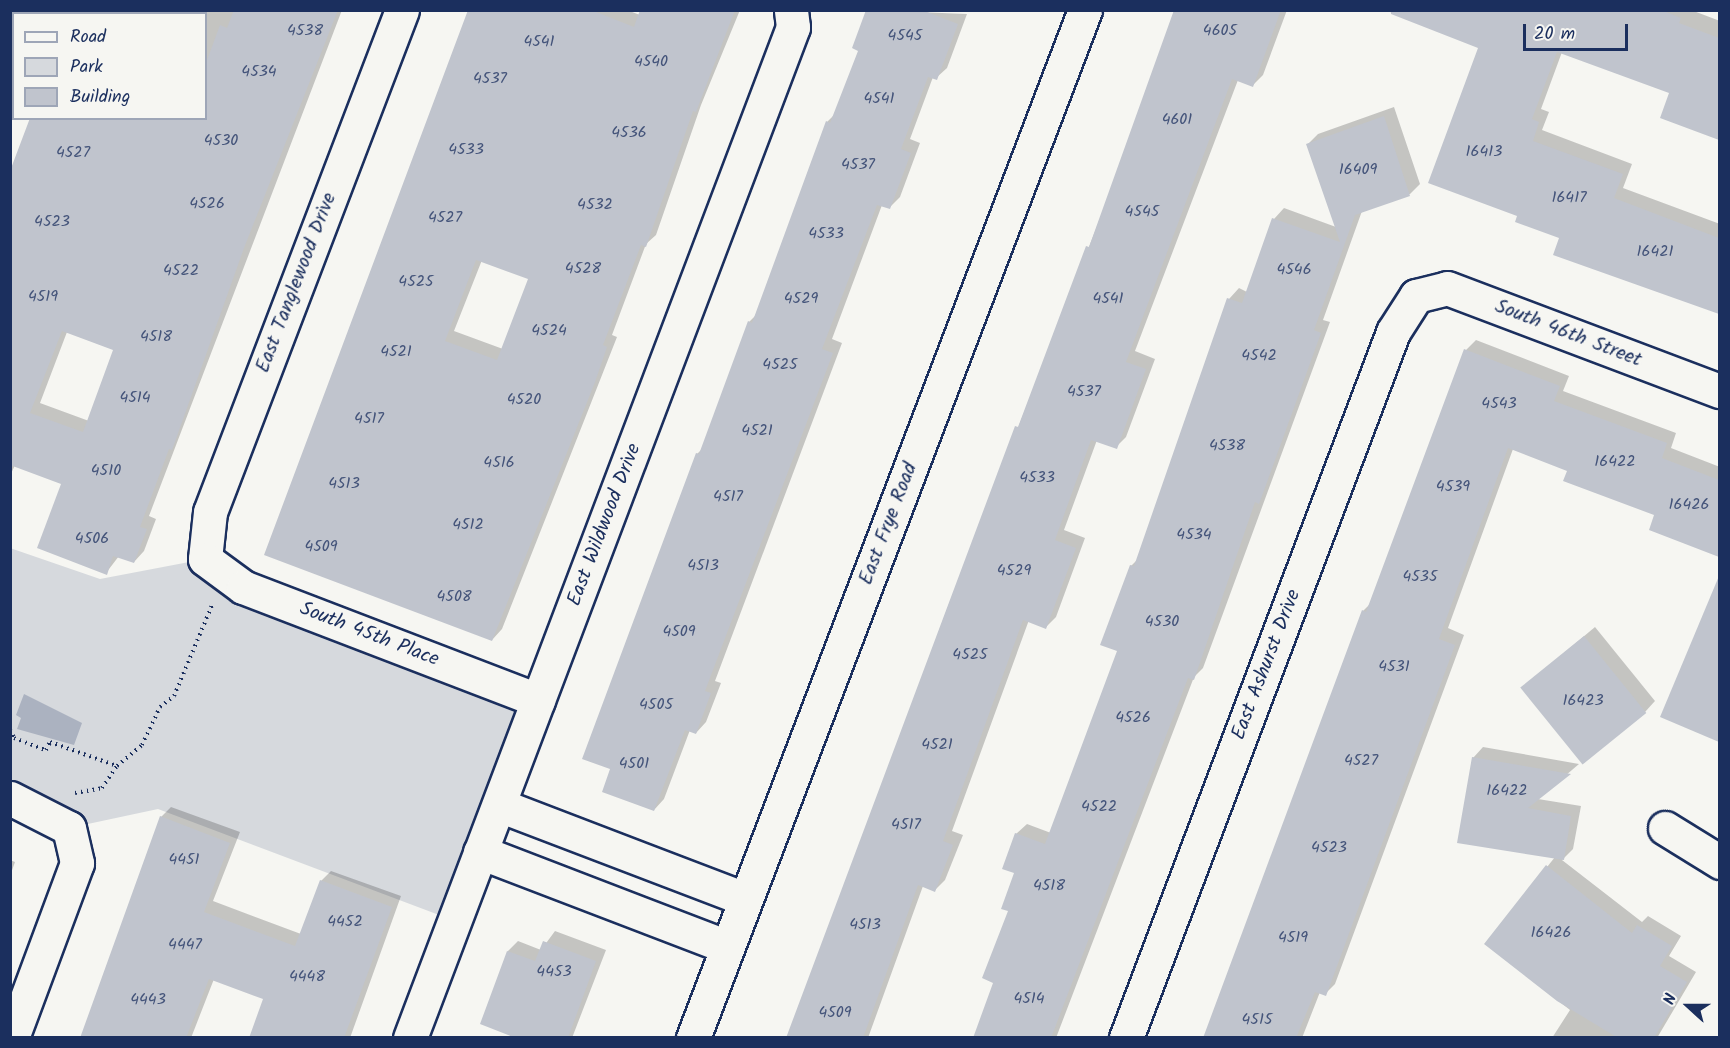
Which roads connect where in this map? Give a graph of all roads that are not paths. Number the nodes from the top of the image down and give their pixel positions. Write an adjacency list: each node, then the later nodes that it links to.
1 (402, 10): 6 (street, East Tanglewood Drive)
2 (791, 10): 7 (street, East Wildwood Drive)
3 (1085, 10): 14 (street, East Frye Road)
4 (1416, 296): 5 (street, South 46th Street); 20 (street, East Ashurst Drive)
5 (1719, 391)
6 (216, 567): 7 (street, South 45th Place)
7 (538, 700): 9 (street, East Wildwood Drive)
8 (10, 798): 17 (street)
9 (499, 805): 11 (street, East Wildwood Drive); 12 (street)
10 (1665, 828): 13 (street)
11 (480, 852): 15 (street); 18 (street, East Wildwood Drive)
12 (622, 852): 14 (street); 15 (street)
13 (1719, 862)
14 (745, 899): 16 (street, East Frye Road)
15 (604, 900): 16 (street)
16 (727, 947): 19 (street, East Frye Road)
17 (12, 1038)
18 (410, 1038)
19 (693, 1038)
20 (1126, 1038)

